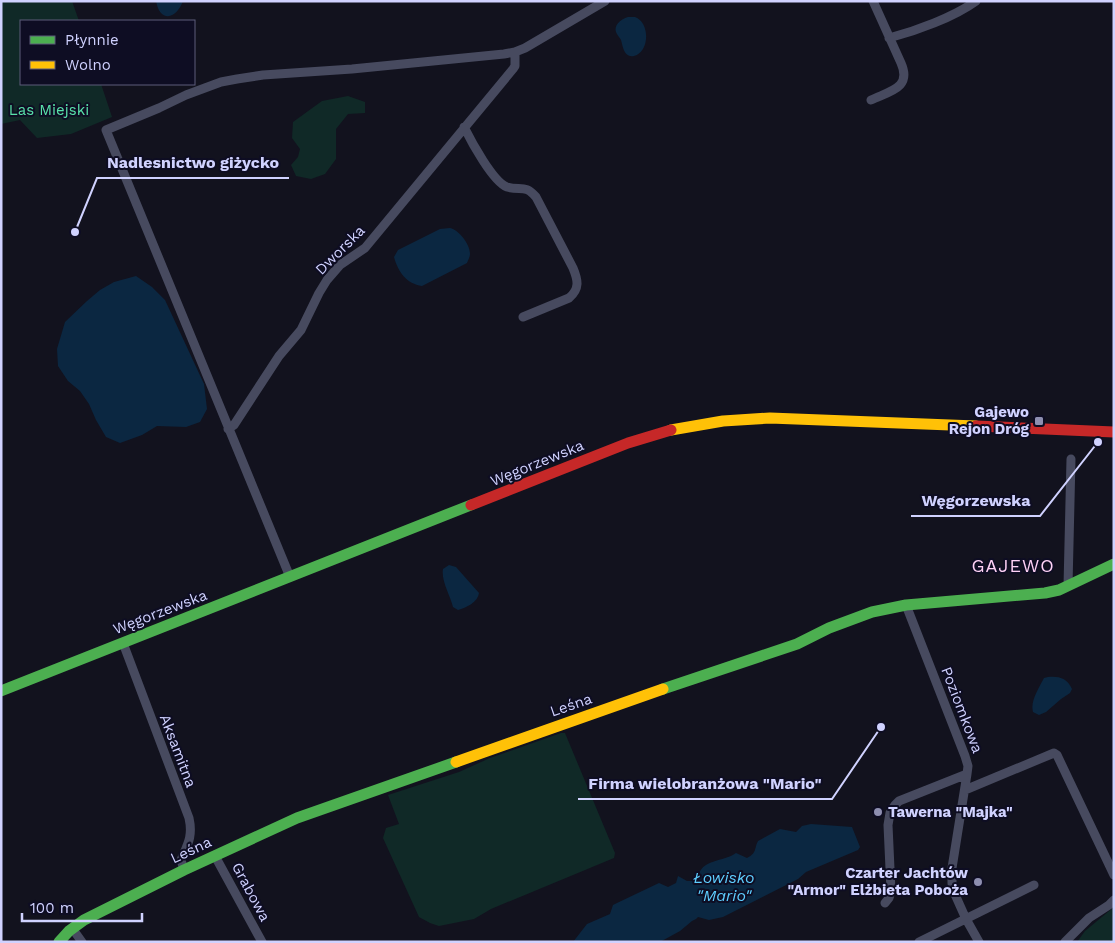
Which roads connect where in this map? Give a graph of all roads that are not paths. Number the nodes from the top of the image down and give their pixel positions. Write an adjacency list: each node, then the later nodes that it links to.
1 (605, 1): 5 (street)
2 (873, 1): 4 (street)
3 (976, 1): 4 (street)
4 (889, 38): 6 (street)
5 (515, 52): 7 (street, Dworska); 9 (street)
6 (871, 100)
7 (464, 127): 8 (street); 9 (street, Dworska)
8 (523, 317)
9 (228, 429): 13 (street)
10 (1114, 432): 13 (main road, Węgorzewska)
11 (1071, 459): 14 (street)
12 (1114, 564): 14 (main road, Leśna)
13 (290, 577): 16 (main road, Węgorzewska)
14 (1068, 586): 15 (main road, Leśna)
15 (906, 605): 18 (street, Poziomkowa); 20 (main road, Leśna)
16 (122, 643): 17 (main road, Węgorzewska); 21 (street, Aksamitna)
17 (1, 691)
18 (968, 774): 19 (street, Poziomkowa); 25 (street)
19 (965, 790): 22 (street); 26 (street, Poziomkowa)
20 (215, 856): 21 (main road, Leśna); 30 (street, Grabowa)
21 (184, 870): 27 (main road, Leśna)
22 (1114, 875)
23 (1034, 885): 26 (street)
24 (1114, 900): 33 (street)
25 (885, 903)
26 (966, 919): 31 (street); 32 (street, Poziomkowa)
27 (72, 928): 28 (main road, Leśna); 29 (street)
28 (59, 942)
29 (82, 942)
30 (262, 942)
31 (919, 942)
32 (979, 942)
33 (1065, 942)

